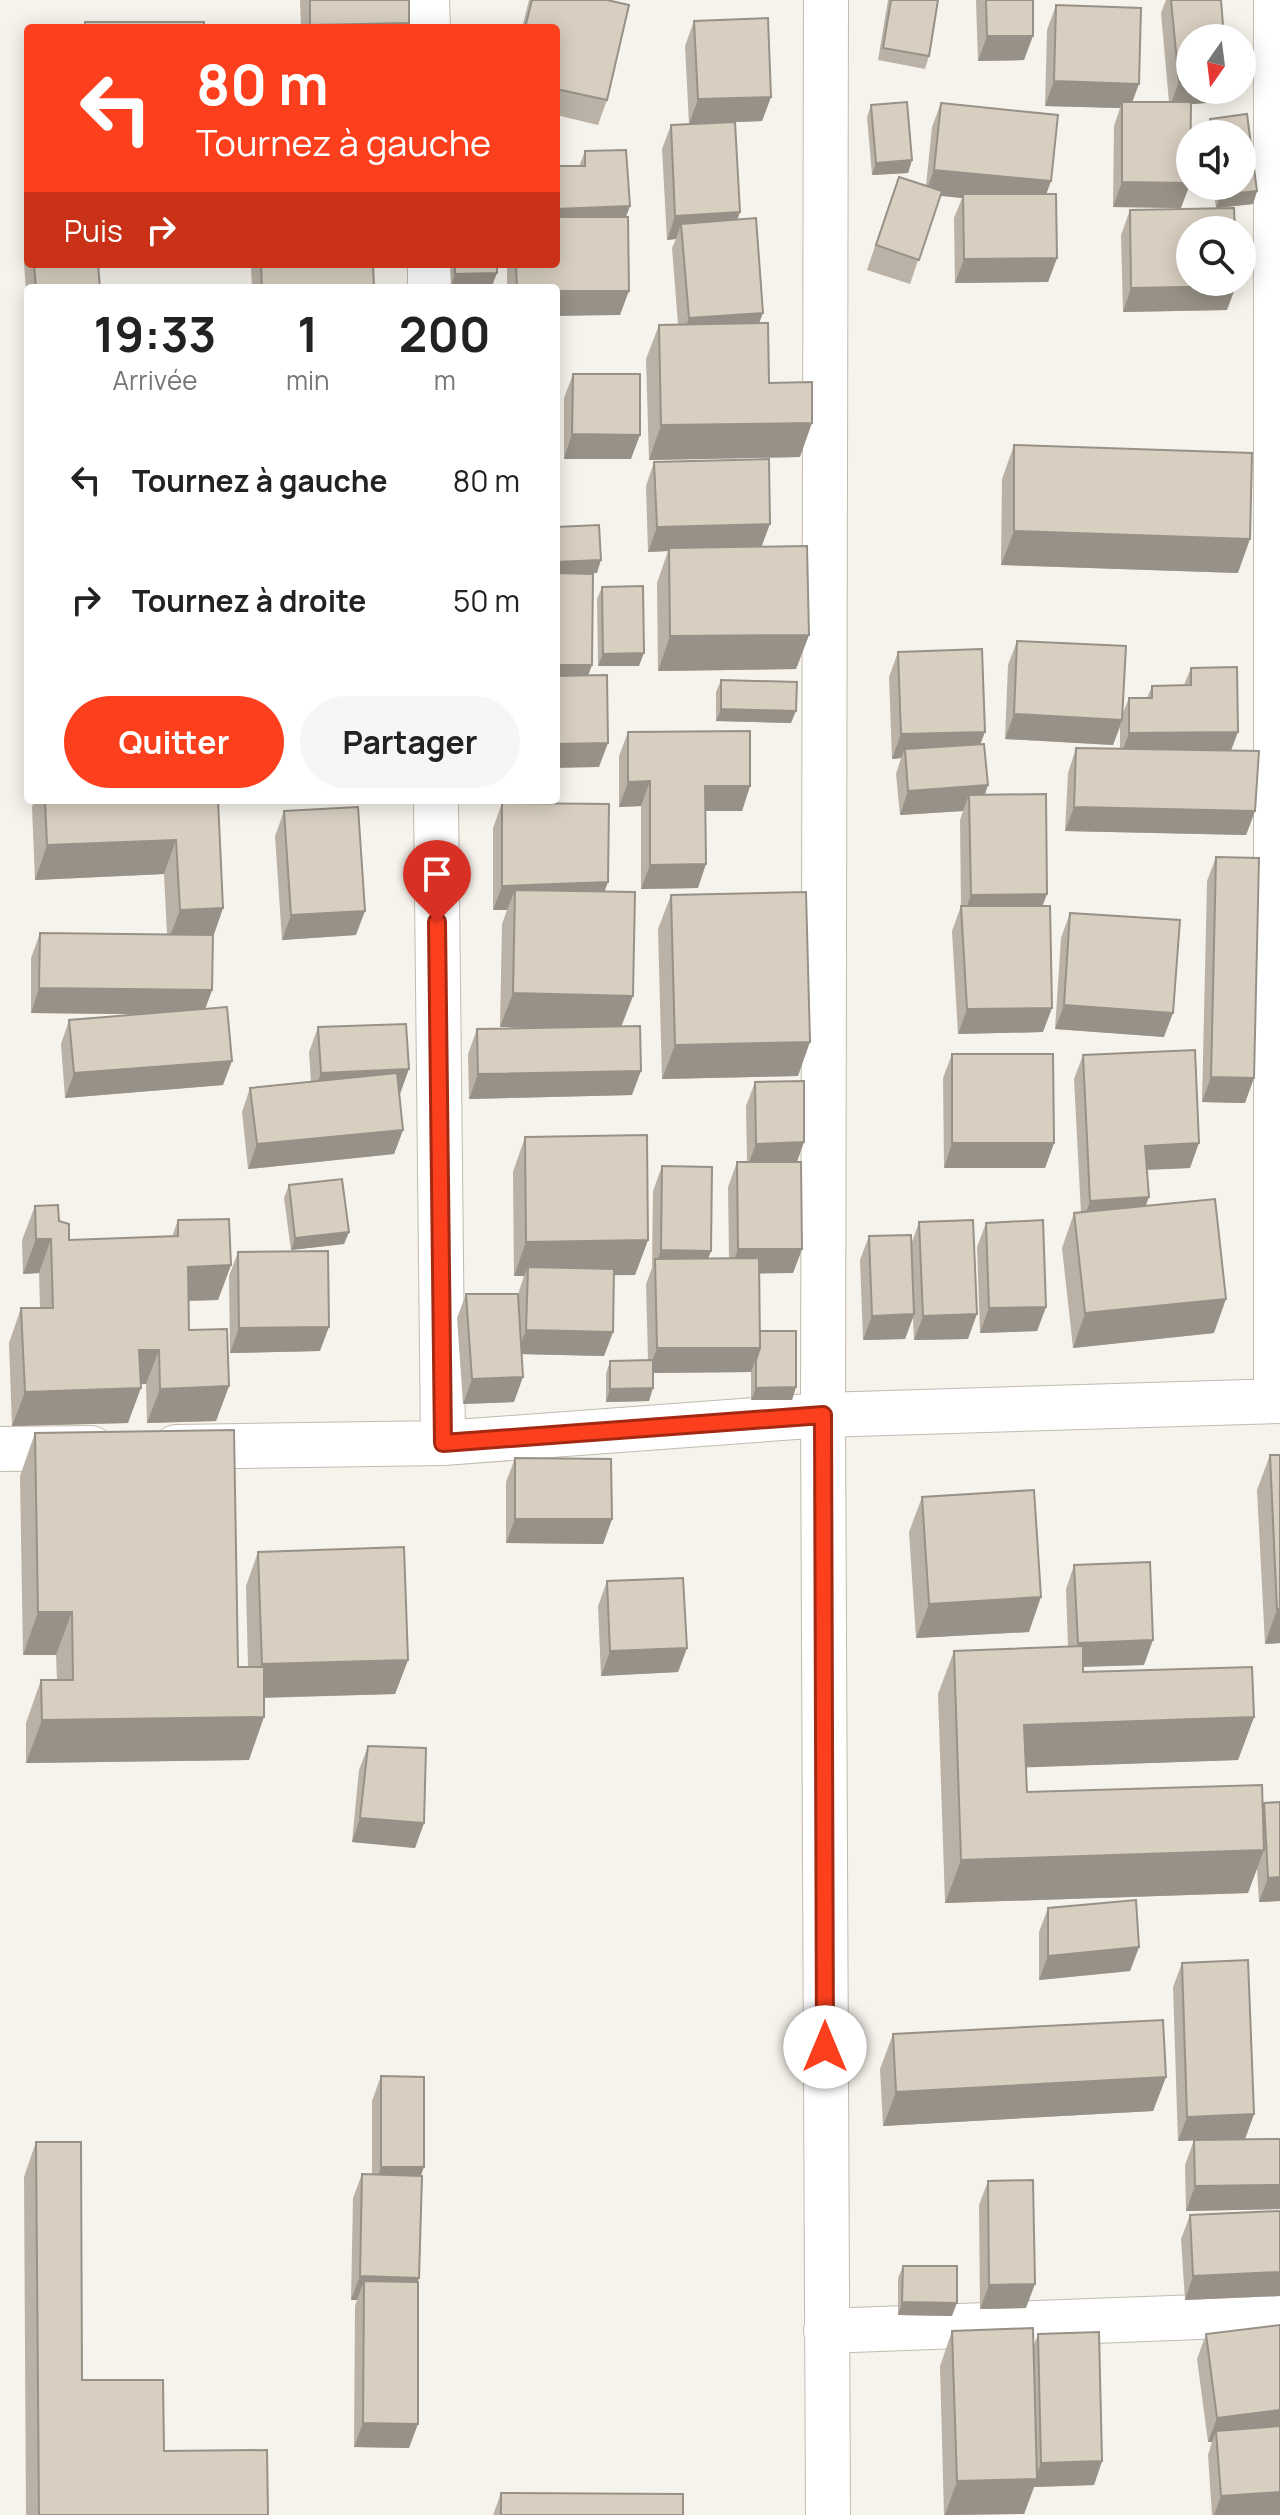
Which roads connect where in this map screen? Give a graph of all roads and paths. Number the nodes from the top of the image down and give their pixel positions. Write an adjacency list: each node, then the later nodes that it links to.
1 (427, 0): 4 (street)
2 (826, 0): 7 (street)
3 (1276, 0): 6 (street)
4 (428, 24)
5 (436, 804): 8 (street)
6 (1278, 1401): 7 (street)
7 (823, 1415): 8 (street); 11 (street)
8 (443, 1443): 9 (street)
9 (0, 1449)
10 (1280, 2314): 11 (street)
11 (826, 2331): 12 (street)
12 (828, 2515)

